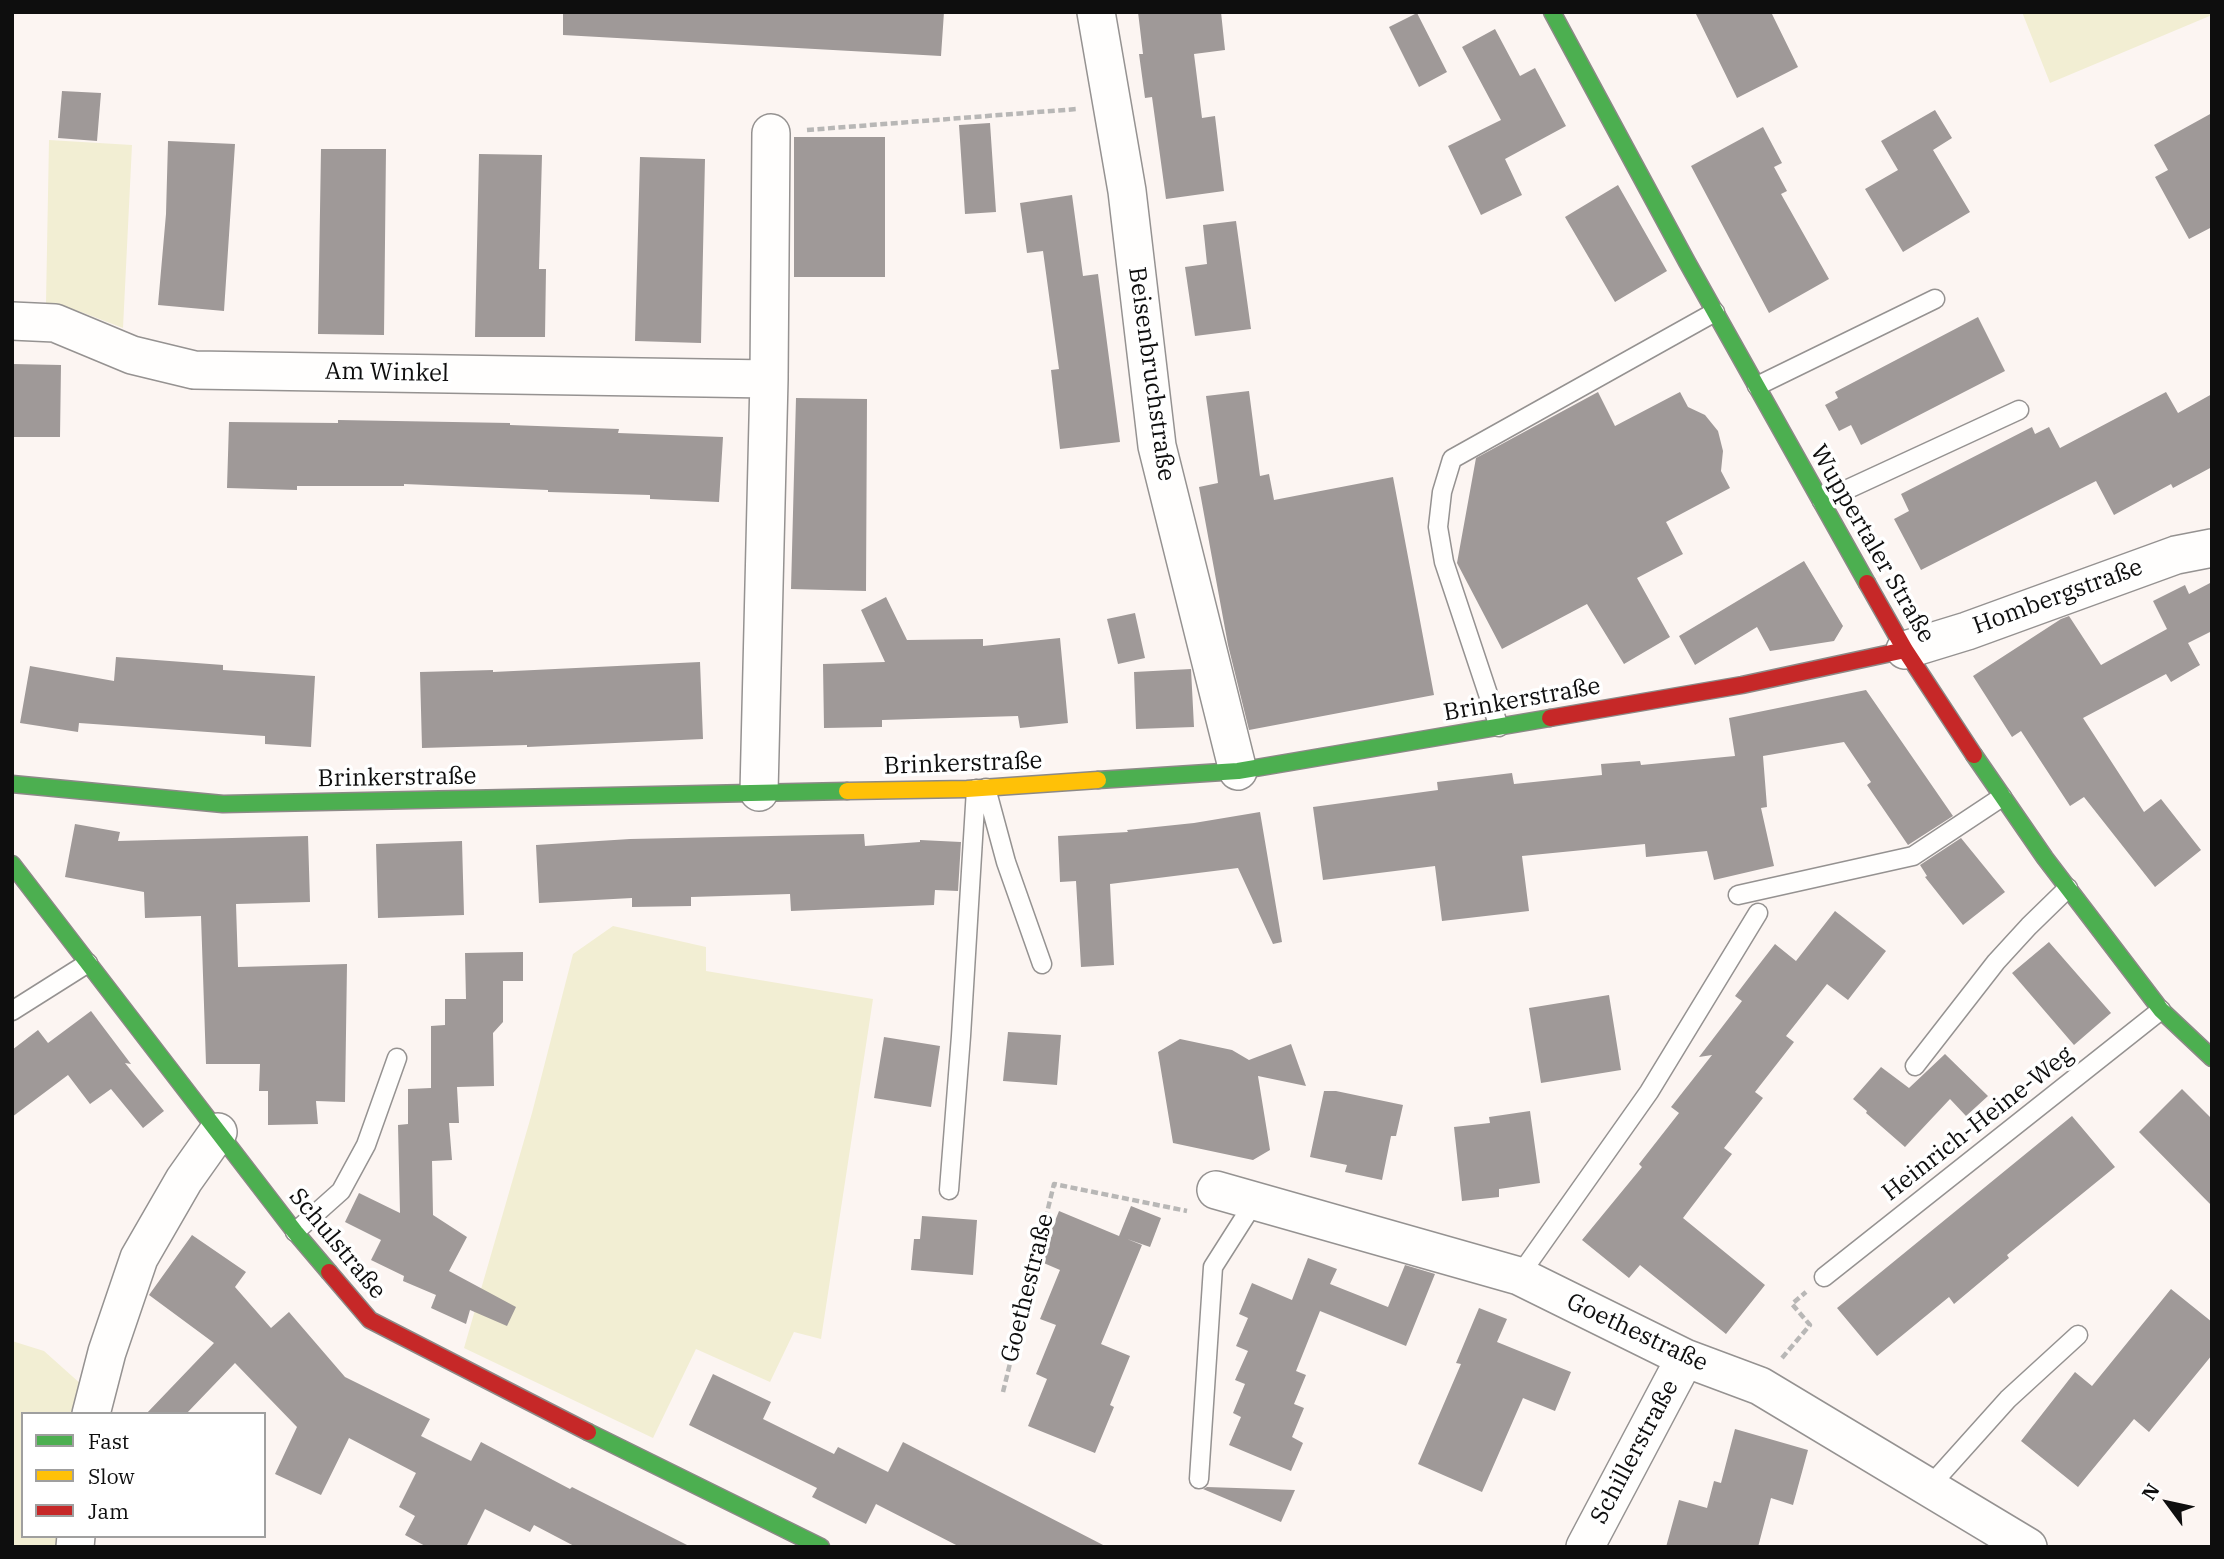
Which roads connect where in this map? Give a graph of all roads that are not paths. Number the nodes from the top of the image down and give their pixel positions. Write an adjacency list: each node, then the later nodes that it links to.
1 (1096, 12): 14 (street, Beisenbruchstraße)
2 (1556, 14): 5 (street, Wuppertaler Straße)
3 (771, 133): 7 (street)
4 (1935, 299): 8 (lane)
5 (1715, 312): 8 (street, Wuppertaler Straße); 13 (lane)
6 (12, 321): 7 (street, Am Winkel)
7 (769, 379): 17 (street)
8 (1757, 386): 10 (street, Wuppertaler Straße)
9 (2019, 410): 10 (lane)
10 (1822, 501): 12 (street, Wuppertaler Straße)
11 (2212, 548): 12 (street, Hombergstraße)
12 (1905, 650): 13 (street, Brinkerstraße); 18 (street, Wuppertaler Straße)
13 (1499, 727): 14 (street, Brinkerstraße)
14 (1238, 772): 16 (street, Brinkerstraße)
15 (12, 784): 17 (street, Brinkerstraße)
16 (981, 788): 17 (street, Brinkerstraße); 24 (lane); 31 (lane)
17 (759, 792)
18 (2002, 797): 20 (street, Wuppertaler Straße); 21 (lane)
19 (12, 864): 23 (street, Schulstraße)
20 (2068, 888): 25 (street, Wuppertaler Straße); 29 (lane)
21 (1738, 895)
22 (1758, 913): 34 (lane)
23 (88, 963): 26 (lane); 30 (street, Schulstraße)
24 (1042, 964)
25 (2161, 1010): 28 (street, Wuppertaler Straße); 35 (lane, Heinrich-Heine-Weg)
26 (12, 1012)
27 (397, 1058): 33 (lane)
28 (2212, 1058)
29 (1915, 1066)
30 (218, 1132): 33 (street, Schulstraße); 38 (street)
31 (949, 1190)
32 (1238, 1196): 34 (street, Goethestraße); 39 (lane)
33 (295, 1232): 41 (street, Schulstraße)
34 (1519, 1276): 37 (street, Goethestraße)
35 (1825, 1277)
36 (2078, 1335): 40 (lane)
37 (1685, 1358): 40 (street, Goethestraße); 42 (street, Schillerstraße)
38 (92, 1412)
39 (1199, 1479)
40 (1929, 1487): 43 (street, Goethestraße)
41 (816, 1546)
42 (1585, 1547)
43 (2028, 1547)

